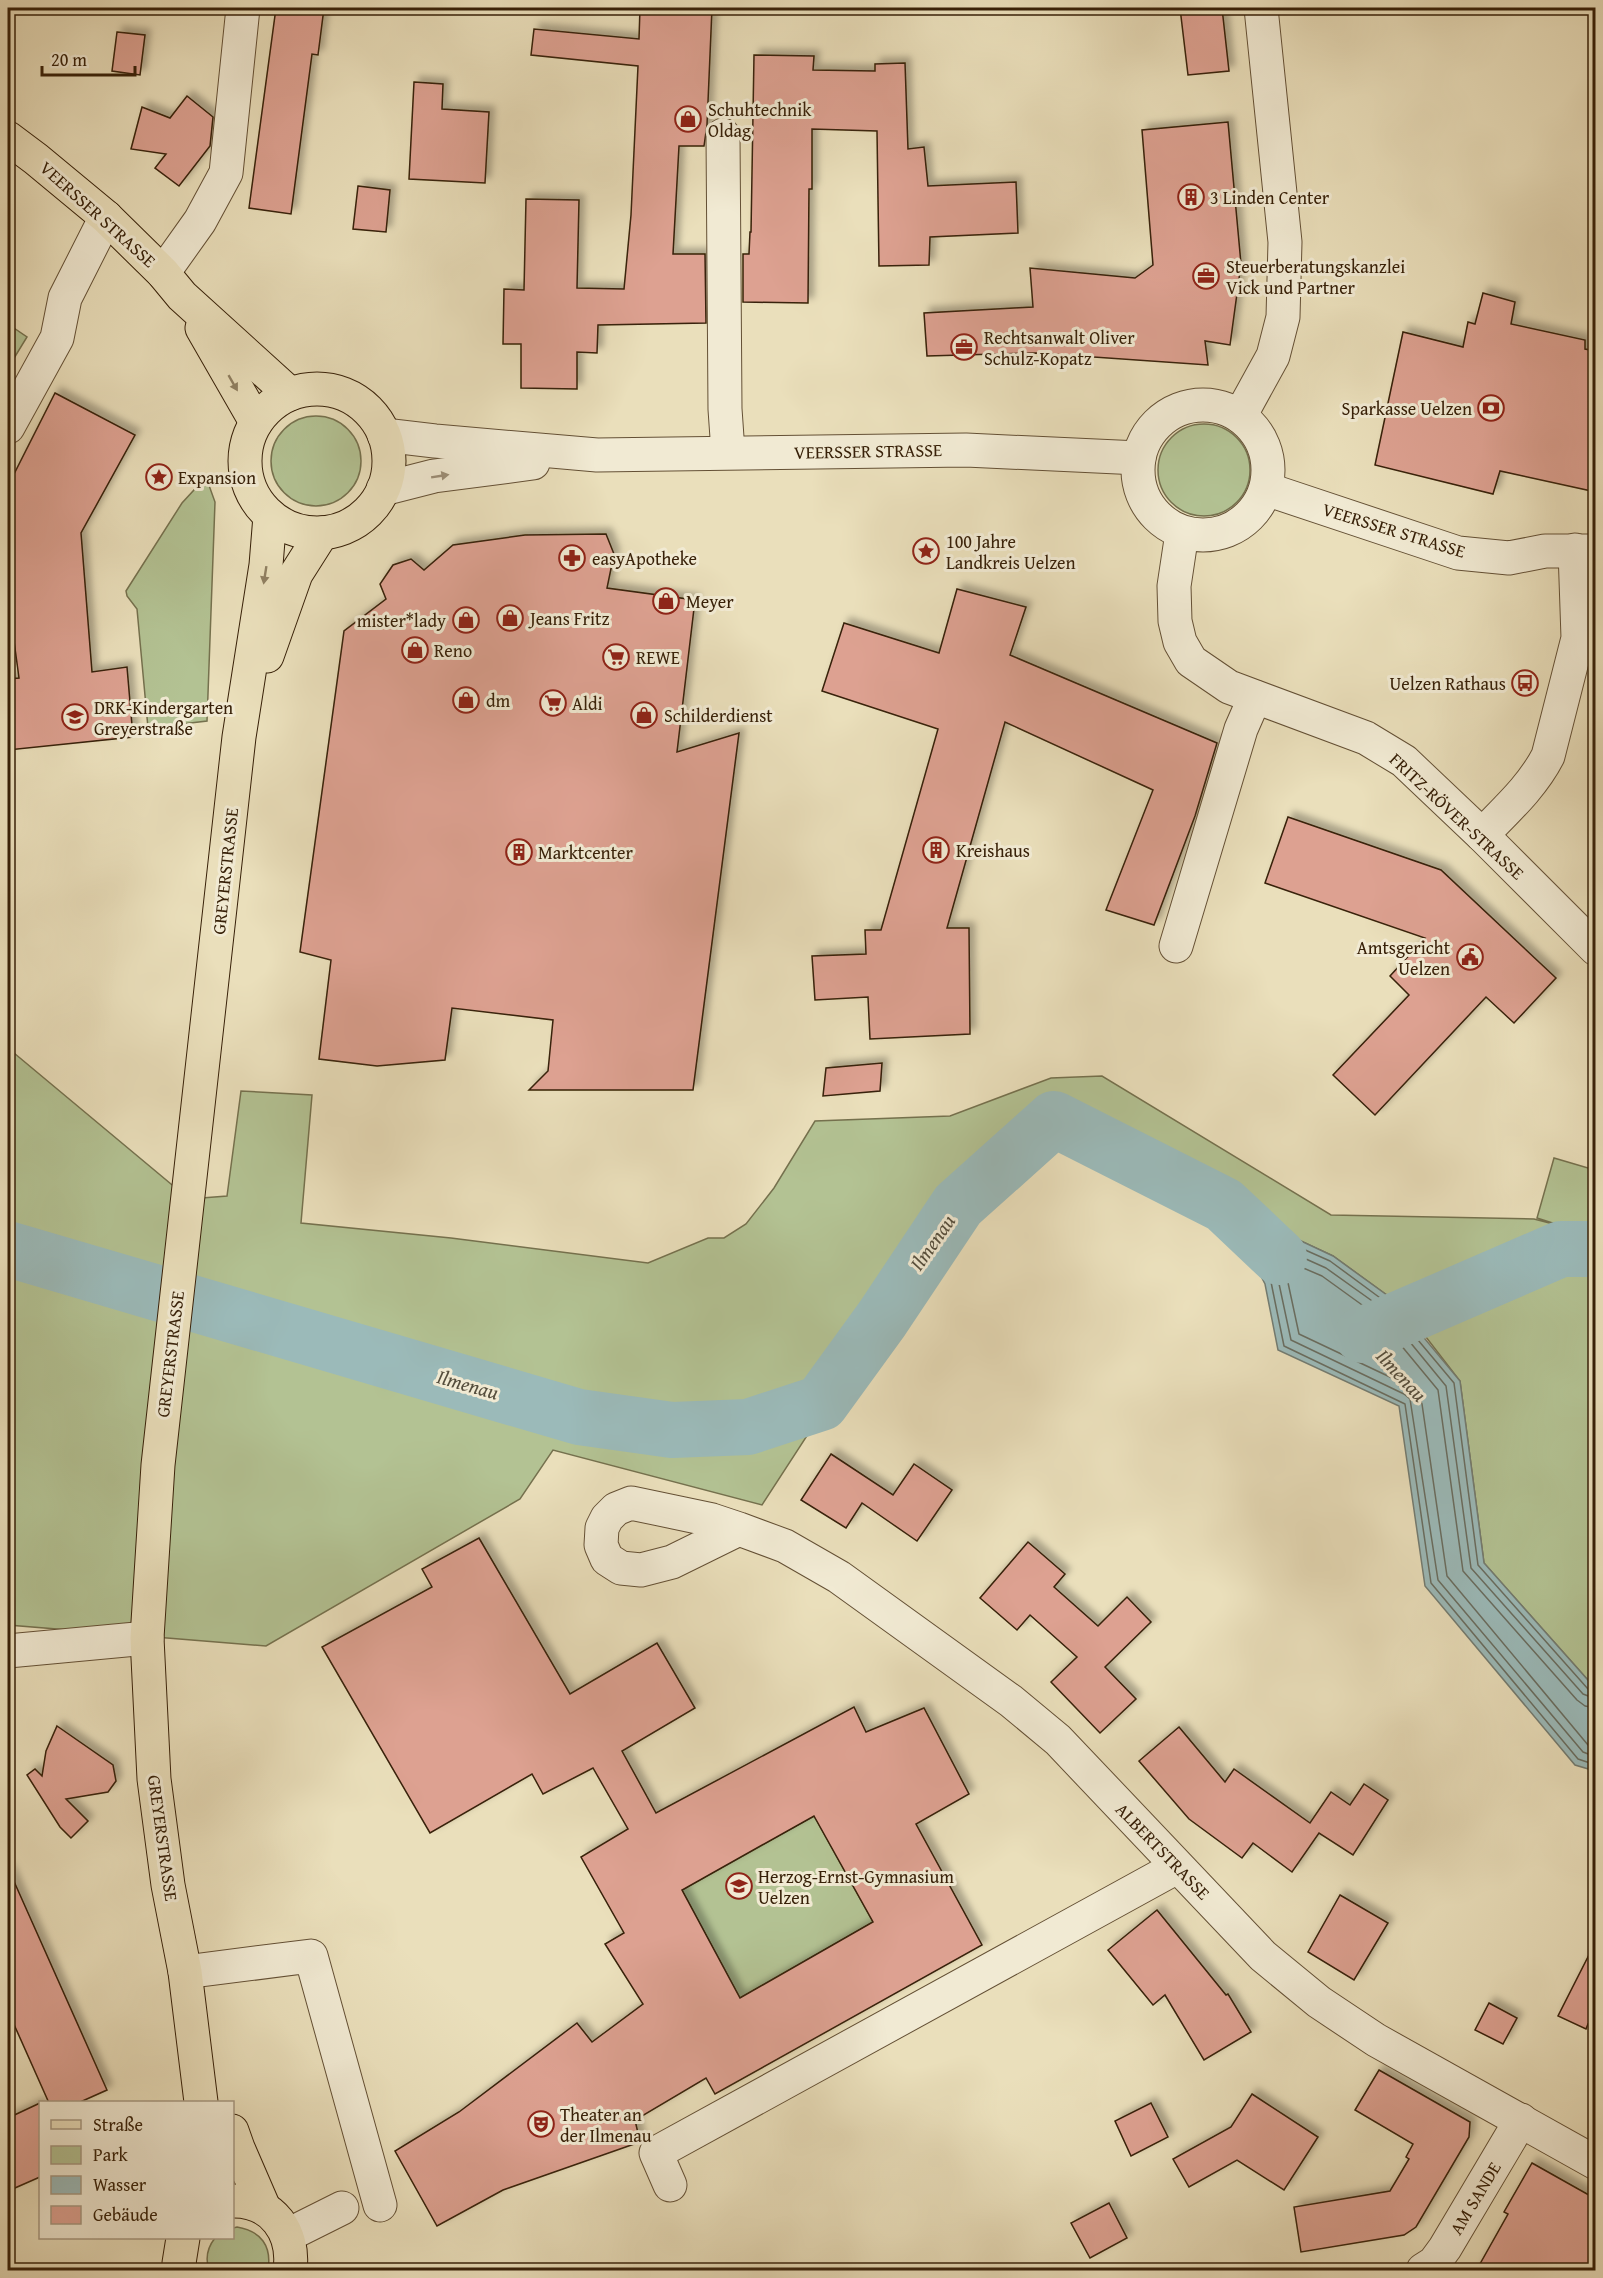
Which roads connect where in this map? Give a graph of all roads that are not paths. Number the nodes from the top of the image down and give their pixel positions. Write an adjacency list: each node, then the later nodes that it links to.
1 (243, 8): 6 (street)
2 (1261, 8): 8 (street)
3 (723, 135): 12 (street)
4 (8, 138): 5 (main road, VEERSSER STRASSE)
5 (106, 217): 6 (main road, VEERSSER STRASSE); 10 (street)
6 (172, 284): 7 (main road, VEERSSER STRASSE); 9 (main road, VEERSSER STRASSE, one-way to 9)
7 (290, 394): 9 (main road); 11 (main road)
8 (1240, 416): 14 (street); 16 (street)
9 (256, 422): 17 (main road)
10 (8, 427)
11 (384, 435): 13 (street, VEERSSER STRASSE); 15 (main road)
12 (728, 452): 13 (street, VEERSSER STRASSE); 14 (street, VEERSSER STRASSE)
13 (597, 454): 15 (street, VEERSSER STRASSE, one-way to 13)
14 (1138, 458): 19 (street)
15 (383, 489): 18 (main road)
16 (1266, 489): 19 (street); 20 (street, VEERSSER STRASSE)
17 (270, 516): 18 (main road); 22 (main road, GREYERSTRASSE, one-way to 22)
18 (322, 533): 22 (main road, GREYERSTRASSE)
19 (1182, 533): 21 (street, FRITZ-RÖVER-STRASSE)
20 (1585, 551): 23 (street)
21 (1255, 697): 23 (street, FRITZ-RÖVER-STRASSE); 24 (street)
22 (239, 737): 27 (main road, GREYERSTRASSE)
23 (1482, 835): 25 (street, FRITZ-RÖVER-STRASSE)
24 (1176, 946)
25 (1596, 949)
26 (739, 1529): 29 (street, ALBERTSTRASSE)
27 (147, 1638): 28 (street); 30 (main road, GREYERSTRASSE)
28 (8, 1651)
29 (1177, 1867): 33 (street, ALBERTSTRASSE); 36 (street)
30 (185, 1972): 31 (main road, GREYERSTRASSE); 32 (main road, GREYERSTRASSE); 38 (street)
31 (201, 2101)
32 (223, 2101)
33 (1521, 2120): 35 (street, ALBERTSTRASSE); 42 (street, AM SANDE)
34 (234, 2137): 37 (main road)
35 (1596, 2163)
36 (670, 2184)
37 (248, 2205): 40 (main road)
38 (380, 2205)
39 (342, 2208): 40 (street)
40 (288, 2235): 41 (main road)
41 (290, 2271)
42 (1423, 2271)

